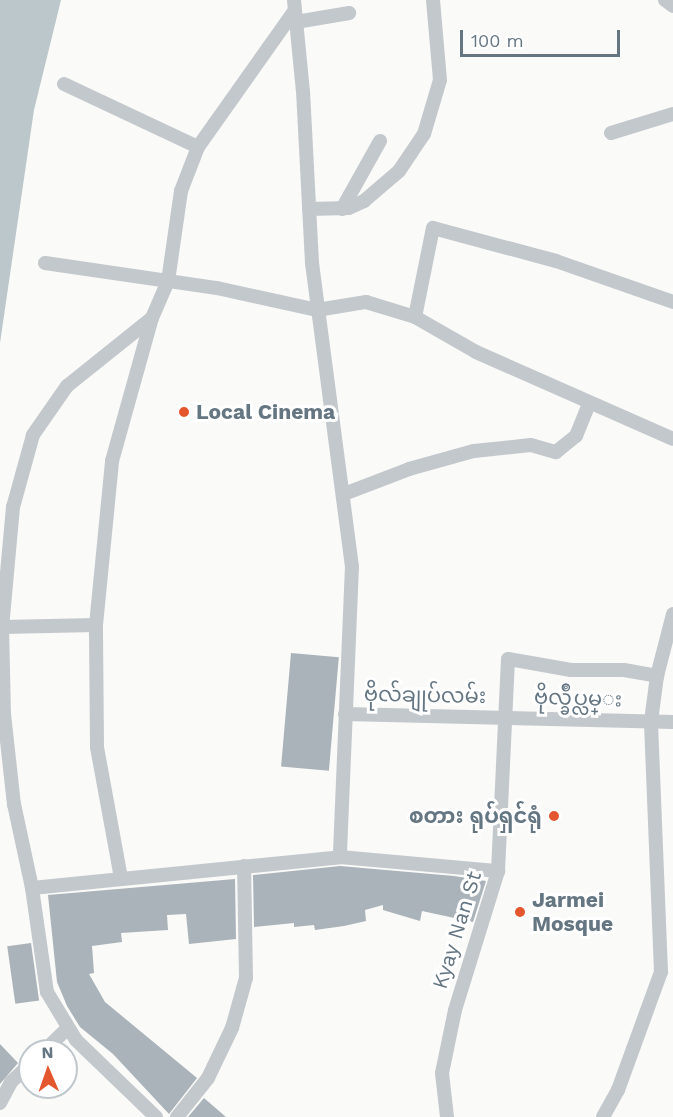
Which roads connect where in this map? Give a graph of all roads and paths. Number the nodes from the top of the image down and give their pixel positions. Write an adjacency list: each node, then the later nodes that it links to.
1 (433, 0): 11 (street)
2 (665, 0): 3 (street)
3 (673, 6)
4 (295, 11): 5 (street); 10 (street); 12 (street)
5 (349, 13)
6 (63, 84): 10 (street)
7 (673, 114): 8 (street)
8 (610, 133)
9 (380, 141): 11 (street)
10 (198, 147): 14 (street)
11 (342, 208): 12 (street)
12 (309, 209): 16 (street)
13 (45, 263): 14 (street)
14 (168, 281): 16 (street); 18 (street)
15 (673, 302): 17 (street)
16 (317, 310): 17 (street); 21 (street)
17 (415, 317): 19 (street)
18 (152, 318): 23 (street); 24 (street)
19 (589, 404): 20 (street); 21 (street)
20 (673, 439)
21 (344, 494): 26 (street)
22 (673, 614): 25 (street)
23 (96, 626): 24 (street); 33 (street)
24 (2, 627): 35 (street)
25 (657, 676): 27 (street, Kyay Nan St); 28 (street)
26 (345, 714): 27 (street, ဗိုလ်ချုပ်လမ်း); 30 (street)
27 (504, 717): 28 (street, ဗိုလ္ခ်ဳပ္လမ္း); 32 (street, Kyay Nan St)
28 (651, 721): 29 (street); 36 (street)
29 (673, 722)
30 (340, 856): 31 (street); 32 (street)
31 (244, 867): 33 (street); 42 (street)
32 (498, 871): 43 (street, Kyay Nan St)
33 (121, 878): 35 (street)
34 (673, 887): 36 (street)
35 (32, 888): 37 (street)
36 (658, 888): 44 (street)
37 (68, 1028): 38 (street); 41 (street)
38 (57, 1039)
39 (18, 1075): 40 (street)
40 (0, 1102)
41 (156, 1117)
42 (177, 1117)
43 (447, 1117)
44 (603, 1117)

